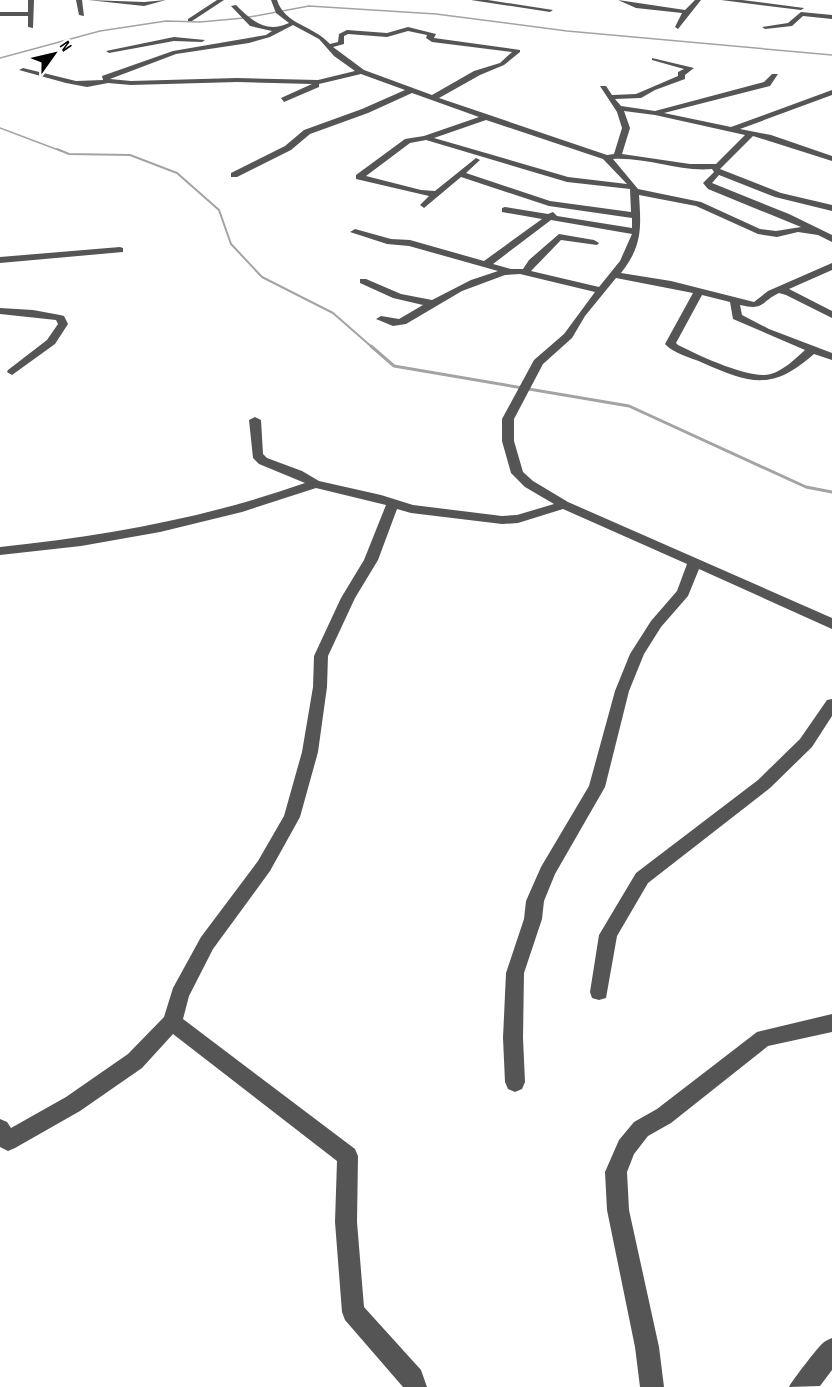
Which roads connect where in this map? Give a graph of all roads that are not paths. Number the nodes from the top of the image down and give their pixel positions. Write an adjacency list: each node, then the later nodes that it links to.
1 (30, 0): 2 (street); 21 (street)
2 (38, 0)
3 (79, 0): 22 (street)
4 (91, 0): 5 (street)
5 (111, 0): 6 (street)
6 (163, 0)
7 (221, 0): 25 (street)
8 (274, 0): 26 (street)
9 (474, 0): 17 (street)
10 (621, 0): 19 (street)
11 (698, 0): 19 (street)
12 (724, 0): 13 (street)
13 (755, 2): 18 (street)
14 (810, 3): 18 (street)
15 (556, 5): 17 (street)
16 (234, 6): 31 (street)
17 (550, 10): 23 (street)
18 (801, 11): 24 (street); 29 (street)
19 (686, 12): 28 (street)
20 (0, 14): 21 (street)
21 (31, 14): 27 (street)
22 (82, 15)
23 (541, 16)
24 (832, 17)
25 (190, 20)
26 (295, 22): 30 (street); 32 (street)
27 (31, 27)
28 (678, 27)
29 (765, 27)
30 (281, 29): 31 (street); 38 (street)
31 (263, 30): 33 (street)
32 (328, 46): 36 (street); 44 (street)
33 (109, 51)
34 (654, 58): 43 (street)
35 (23, 70): 38 (street)
36 (361, 72): 39 (street); 41 (street)
37 (775, 76): 47 (street)
38 (108, 81): 39 (street)
39 (324, 81): 45 (street)
40 (603, 88): 43 (street)
41 (410, 91): 44 (street); 57 (street)
42 (832, 92): 49 (street)
43 (610, 97): 46 (street)
44 (433, 98): 48 (street)
45 (284, 99)
46 (617, 108): 47 (street); 52 (street)
47 (656, 112): 49 (street)
48 (486, 117): 51 (street); 52 (street)
49 (732, 129): 50 (street)
50 (751, 134): 53 (street); 55 (street)
51 (426, 138): 58 (street); 59 (street)
52 (611, 157): 55 (street); 58 (street)
53 (832, 159)
54 (476, 160): 56 (street)
55 (718, 169): 62 (street); 68 (street)
56 (459, 174): 59 (street); 61 (street)
57 (234, 175)
58 (634, 189): 64 (street); 68 (street)
59 (436, 194): 60 (street)
60 (424, 205)
61 (564, 205): 64 (street); 65 (street)
62 (832, 208)
63 (505, 210): 65 (street)
64 (637, 216): 67 (street)
65 (549, 218): 67 (street); 73 (street)
66 (355, 232): 73 (street)
67 (638, 232): 77 (street)
68 (816, 233): 69 (street)
69 (832, 239)
70 (594, 243): 76 (street)
71 (120, 250): 72 (street)
72 (0, 260)
73 (486, 264): 75 (street)
74 (832, 266): 78 (street)
75 (508, 271): 76 (street); 85 (street)
76 (525, 273): 81 (street)
77 (616, 273): 81 (street); 83 (street)
78 (818, 273): 79 (street); 82 (street)
79 (832, 279)
80 (363, 281): 85 (street)
81 (601, 290): 95 (street)
82 (777, 290): 84 (street); 87 (street)
83 (699, 291): 84 (street); 89 (street)
84 (735, 301): 89 (street)
85 (434, 303): 88 (street)
86 (0, 311): 91 (street)
87 (832, 315)
88 (381, 319)
89 (813, 349): 90 (street)
90 (832, 357)
91 (12, 372)
92 (255, 420): 93 (street)
93 (315, 484): 94 (street); 96 (street)
94 (393, 504): 95 (street); 101 (street)
95 (564, 505): 97 (street)
96 (0, 551)
97 (695, 562): 98 (street); 103 (street)
98 (832, 624)
99 (832, 704): 100 (street)
100 (599, 992)
101 (172, 1022): 104 (street); 106 (street)
102 (832, 1023): 107 (street)
103 (515, 1082)
104 (3, 1138)
105 (832, 1350): 108 (street)
106 (415, 1387)
107 (652, 1387)
108 (801, 1387)

